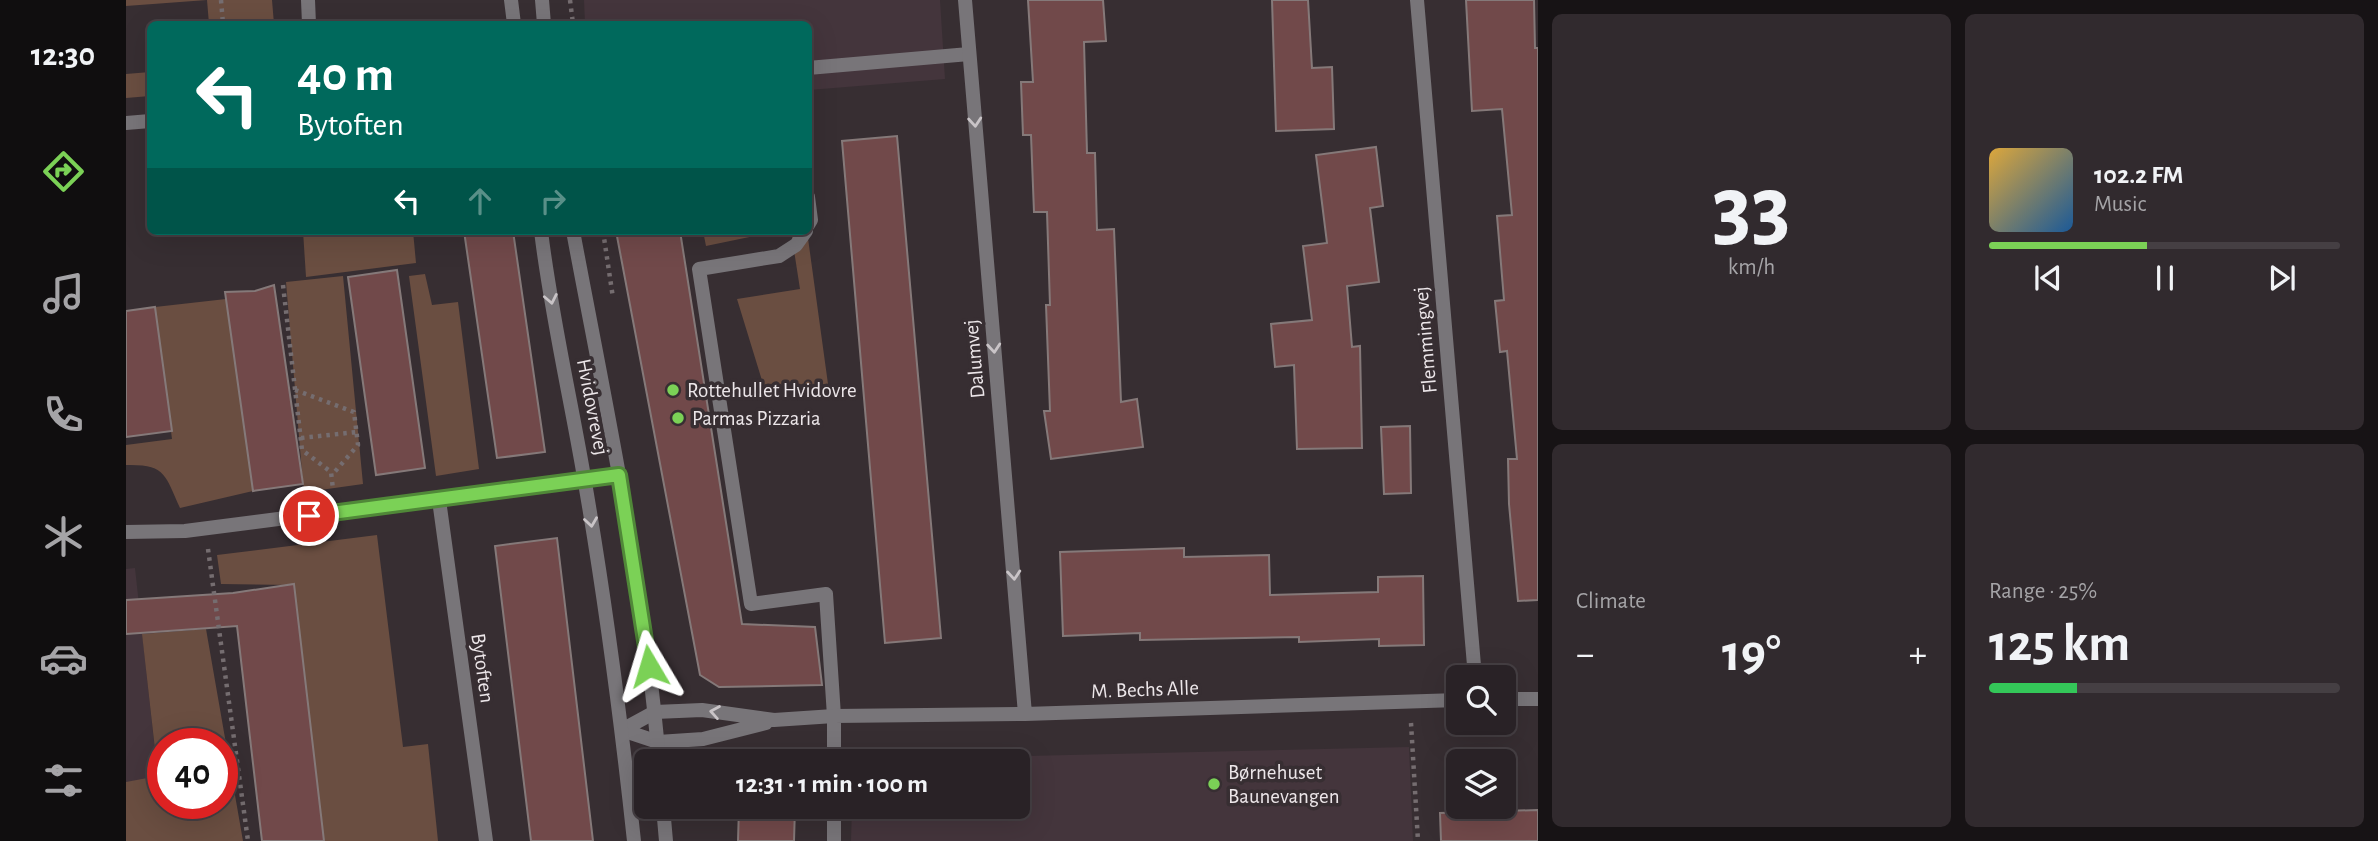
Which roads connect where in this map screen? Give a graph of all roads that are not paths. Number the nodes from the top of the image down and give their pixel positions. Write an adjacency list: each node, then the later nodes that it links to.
1 (308, 0): 6 (street)
2 (511, 0): 7 (street)
3 (542, 0): 8 (street)
4 (965, 0): 9 (street, Dalumvej)
5 (1417, 0): 20 (street, Flemmingvej)
6 (309, 21)
7 (514, 21)
8 (544, 21)
9 (969, 54): 10 (street); 25 (street, Dalumvej, one-way to 25)
10 (812, 68)
11 (147, 121): 12 (street)
12 (126, 123)
13 (542, 235): 17 (street, Hvidovrevej, one-way to 17)
14 (574, 235): 16 (street, Hvidovrevej)
15 (803, 235): 26 (street)
16 (619, 475): 17 (street); 24 (street, Hvidovrevej)
17 (585, 478): 18 (street); 28 (street, Hvidovrevej, one-way to 28)
18 (439, 500): 19 (street); 34 (street, Bytoften)
19 (126, 532)
20 (1474, 665)
21 (1516, 699): 22 (street)
22 (1538, 699)
23 (1446, 700): 25 (street, M. Bechs Alle)
24 (655, 712): 27 (street, M. Bechs Alle, one-way to 24); 28 (street, M. Bechs Alle); 29 (street, Hvidovrevej)
25 (1026, 714): 26 (street, M. Bechs Alle)
26 (834, 716): 27 (street, M. Bechs Alle); 31 (street)
27 (774, 720): 29 (street, M. Bechs Alle)
28 (622, 730): 29 (street, M. Bechs Alle); 35 (street, Hvidovrevej)
29 (658, 742): 30 (street, Hvidovrevej)
30 (658, 749)
31 (834, 749)
32 (664, 819): 36 (street)
33 (834, 819): 37 (street)
34 (486, 841)
35 (634, 841)
36 (666, 841)
37 (834, 841)

